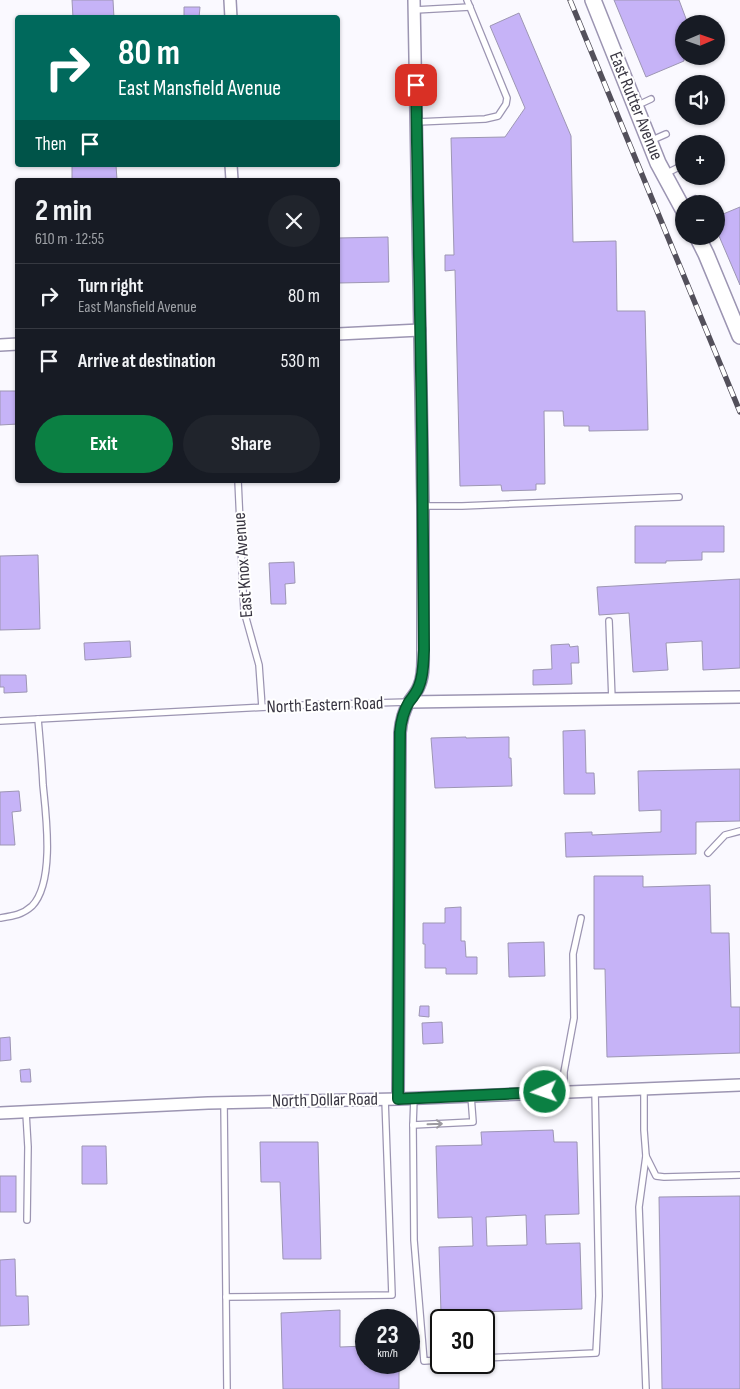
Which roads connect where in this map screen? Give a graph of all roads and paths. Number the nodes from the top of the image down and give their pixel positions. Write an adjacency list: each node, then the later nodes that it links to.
1 (230, 0): 6 (street)
2 (467, 0): 5 (lane)
3 (593, 0): 8 (street, East Rutter Avenue)
4 (414, 5): 5 (lane); 9 (street)
5 (470, 7): 9 (lane)
6 (230, 15)
7 (651, 98): 8 (lane)
8 (636, 106): 11 (street, East Rutter Avenue)
9 (417, 122): 16 (street)
10 (666, 134): 11 (lane)
11 (650, 141): 13 (street, East Rutter Avenue)
12 (675, 169): 13 (lane)
13 (665, 174): 14 (street, East Rutter Avenue)
14 (679, 195)
15 (702, 245): 18 (street)
16 (420, 330): 17 (street); 23 (street)
17 (340, 334)
18 (740, 336)
19 (15, 344): 20 (street)
20 (0, 345)
21 (238, 483): 28 (lane, East Knox Avenue)
22 (679, 497): 23 (lane)
23 (423, 506): 27 (street)
24 (609, 621): 26 (lane)
25 (740, 696): 26 (street, North Eastern Road)
26 (612, 700): 27 (street, North Eastern Road)
27 (409, 702): 28 (lane, North Eastern Road); 42 (street)
28 (262, 708): 29 (lane, North Eastern Road)
29 (38, 719): 30 (lane, North Eastern Road); 33 (lane)
30 (0, 721)
31 (740, 830): 32 (lane)
32 (708, 853)
33 (0, 918)
34 (581, 918): 38 (lane)
35 (740, 1085): 36 (street, North Dollar Road)
36 (644, 1088): 37 (street, North Dollar Road); 47 (lane)
37 (595, 1090): 38 (street, North Dollar Road); 51 (lane)
38 (564, 1092): 39 (street, North Dollar Road)
39 (471, 1096): 40 (street, North Dollar Road); 46 (lane, one-way to 39)
40 (414, 1098): 42 (street, North Dollar Road); 46 (lane)
41 (385, 1099): 42 (street, North Dollar Road); 43 (street, North Dollar Road); 50 (lane)
42 (398, 1099)
43 (224, 1103): 45 (street, North Dollar Road); 50 (lane)
44 (0, 1113): 45 (street, North Dollar Road)
45 (26, 1113): 49 (lane)
46 (413, 1125): 52 (lane)
47 (646, 1156): 48 (lane); 54 (lane)
48 (740, 1175)
49 (27, 1220)
50 (226, 1297): 53 (lane)
51 (495, 1358)
52 (430, 1361)
53 (227, 1389)
54 (646, 1389)

